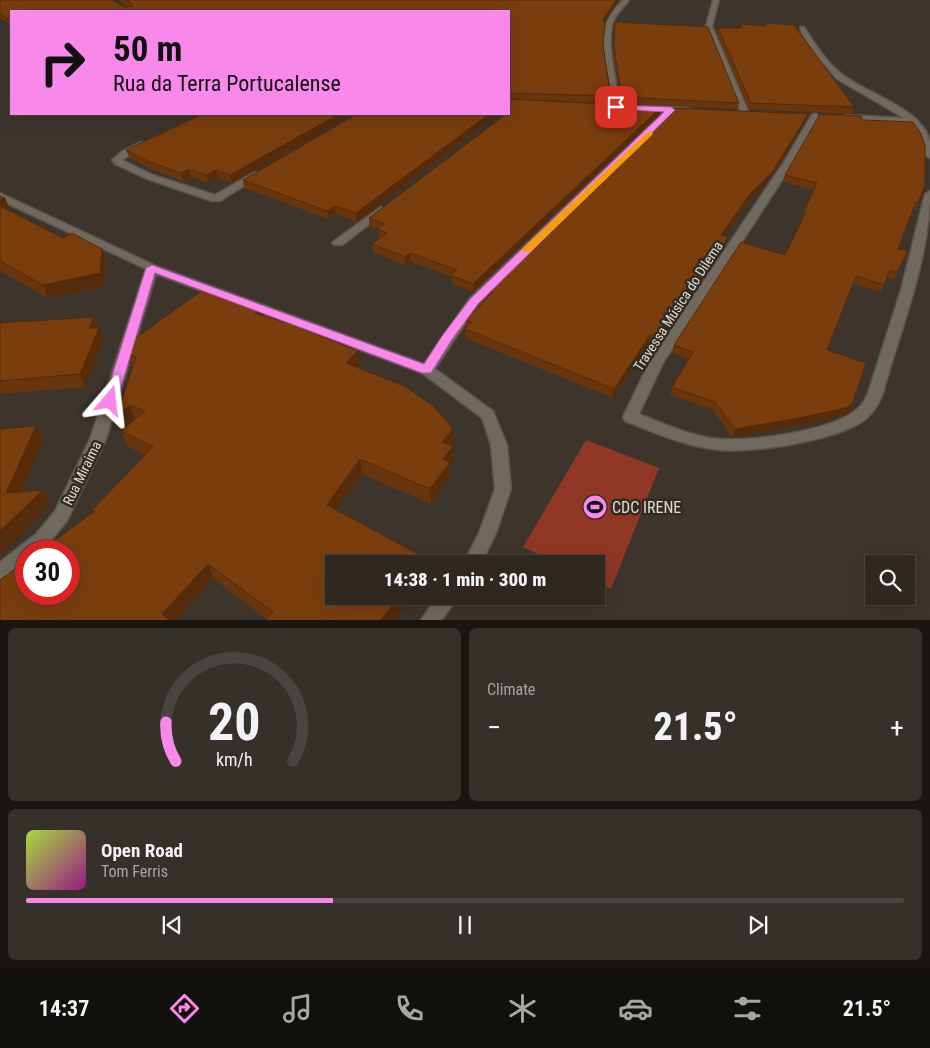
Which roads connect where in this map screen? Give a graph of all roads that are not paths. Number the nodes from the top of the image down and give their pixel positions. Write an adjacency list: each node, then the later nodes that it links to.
1 (626, 0): 5 (street)
2 (716, 0): 8 (street)
3 (802, 28): 11 (street)
4 (607, 107): 5 (street)
5 (625, 108): 6 (street)
6 (671, 110): 7 (street); 20 (street)
7 (698, 111)
8 (736, 113)
9 (815, 116): 15 (street, Travessa Música do Dilema)
10 (835, 117): 11 (street)
11 (914, 121): 13 (street)
12 (148, 142): 14 (street)
13 (930, 155)
14 (267, 169)
15 (930, 194)
16 (0, 196): 19 (street)
17 (392, 202): 18 (street)
18 (338, 243)
19 (152, 268): 20 (street); 21 (street, Rua Miraima)
20 (426, 370): 22 (street)
21 (41, 540)
22 (477, 555)
23 (15, 561): 24 (street, Rua Miraima)
24 (0, 573)
25 (442, 605): 26 (street)
26 (429, 620)

